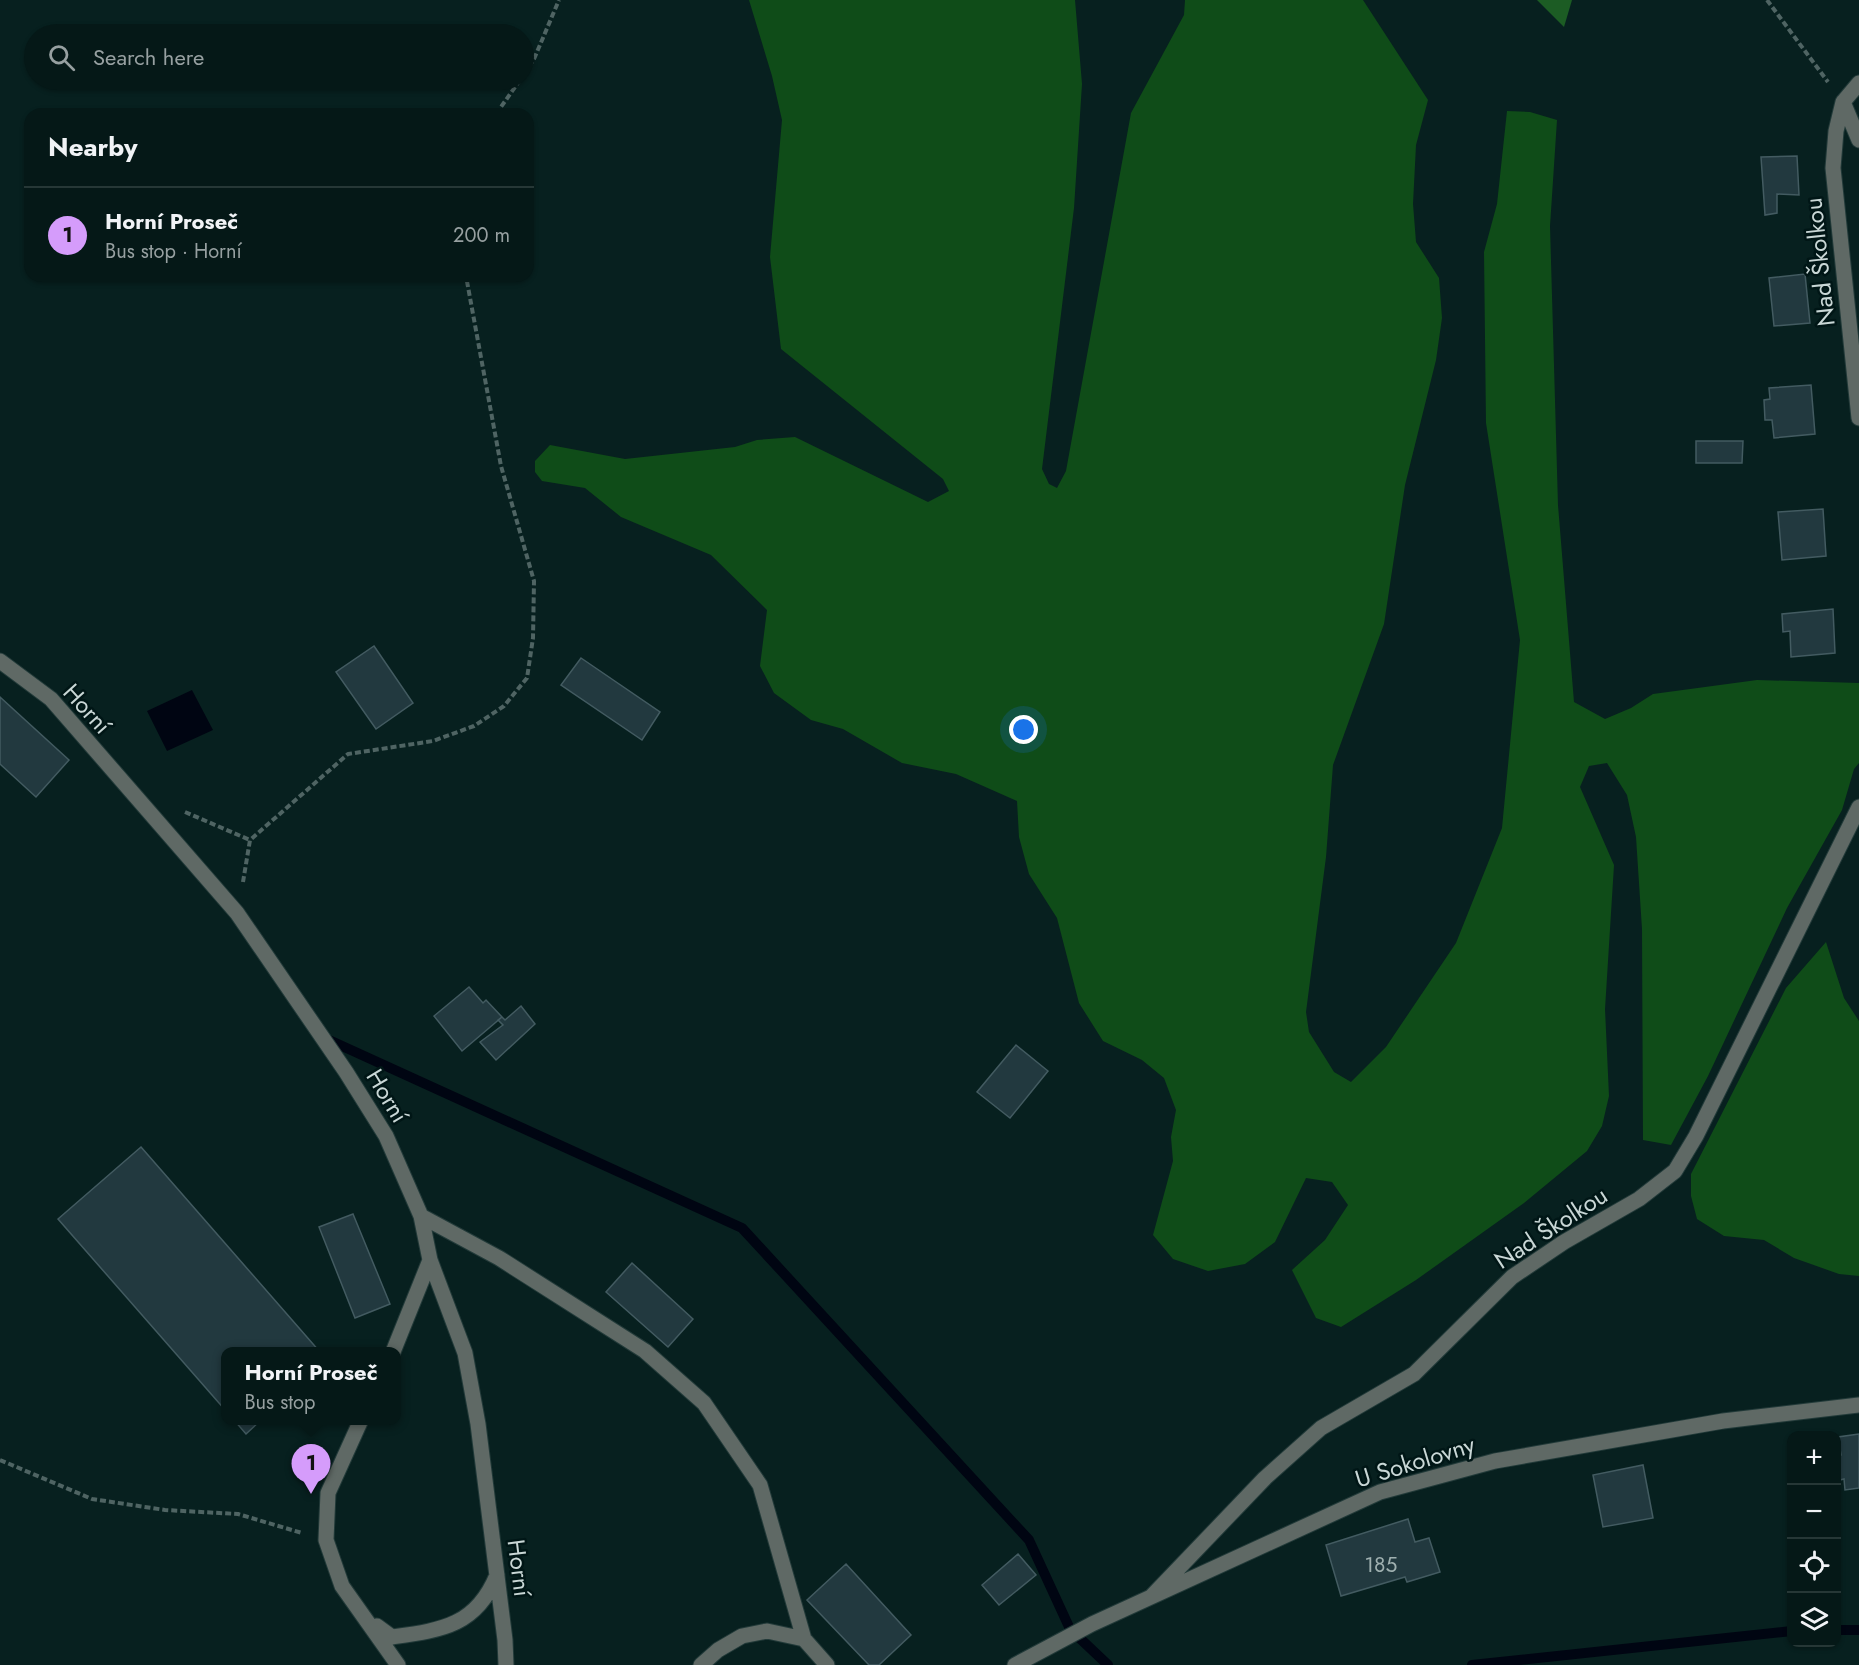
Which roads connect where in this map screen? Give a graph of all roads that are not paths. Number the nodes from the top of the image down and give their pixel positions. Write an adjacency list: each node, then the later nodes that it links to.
1 (1859, 83): 2 (street, Nad Školkou)
2 (1843, 102): 3 (street); 4 (street, Nad Školkou)
3 (1859, 140)
4 (1859, 418)
5 (0, 661): 7 (street, Horní)
6 (1859, 807): 13 (street, Nad Školkou)
7 (421, 1216): 8 (street, Horní); 15 (street)
8 (430, 1260): 9 (street); 12 (street, Horní)
9 (395, 1347)
10 (1859, 1405): 13 (street, U Sokolovny)
11 (359, 1425): 14 (street)
12 (497, 1574): 14 (street); 17 (street, Horní)
13 (1152, 1596): 20 (street, U Sokolovny)
14 (363, 1615): 16 (street)
15 (804, 1639): 18 (street); 19 (street)
16 (398, 1665)
17 (506, 1665)
18 (701, 1665)
19 (827, 1665)
20 (1015, 1665)

